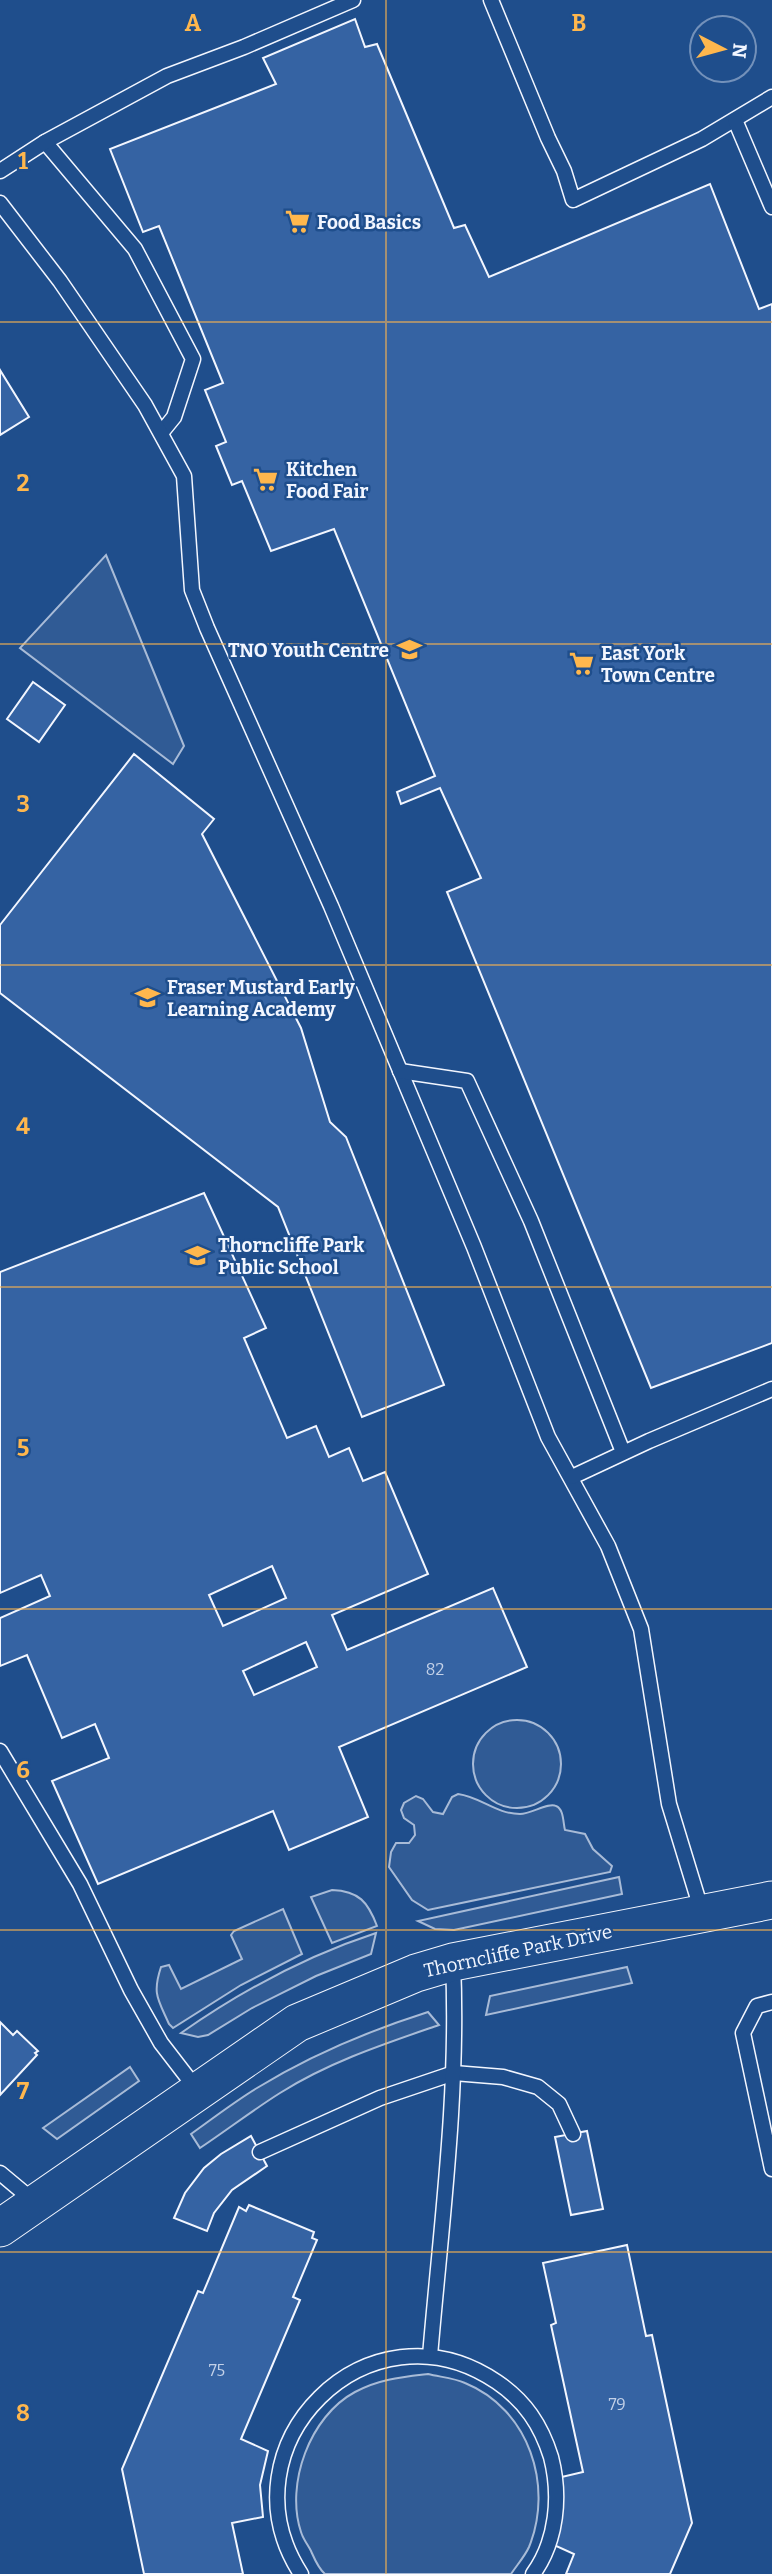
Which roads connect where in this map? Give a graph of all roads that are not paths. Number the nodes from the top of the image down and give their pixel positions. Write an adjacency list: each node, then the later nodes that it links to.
1 (353, 0): 5 (lane)
2 (491, 0): 4 (lane)
3 (772, 97): 4 (lane)
4 (736, 121): 8 (lane)
5 (45, 142): 6 (lane); 9 (lane)
6 (0, 172)
7 (0, 202): 9 (lane)
8 (772, 207)
9 (161, 433): 10 (lane)
10 (400, 1071): 12 (lane); 13 (lane)
11 (772, 1389): 12 (lane)
12 (623, 1452): 13 (lane)
13 (572, 1477): 16 (lane)
14 (0, 1751): 20 (lane)
15 (772, 1900): 16 (street, Thorncliffe Park Drive)
16 (702, 1912): 17 (street, Thorncliffe Park Drive)
17 (453, 1962): 19 (lane); 20 (street, Thorncliffe Park Drive)
18 (772, 2002): 23 (lane)
19 (454, 2073): 21 (lane); 22 (lane); 27 (lane)
20 (198, 2092): 25 (street, Thorncliffe Park Drive)
21 (573, 2134)
22 (260, 2152)
23 (772, 2169)
24 (0, 2173): 25 (lane)
25 (36, 2203): 26 (street, Thorncliffe Park Drive)
26 (0, 2228)
27 (430, 2356): 28 (lane); 29 (lane)
28 (301, 2574)
29 (533, 2574)

